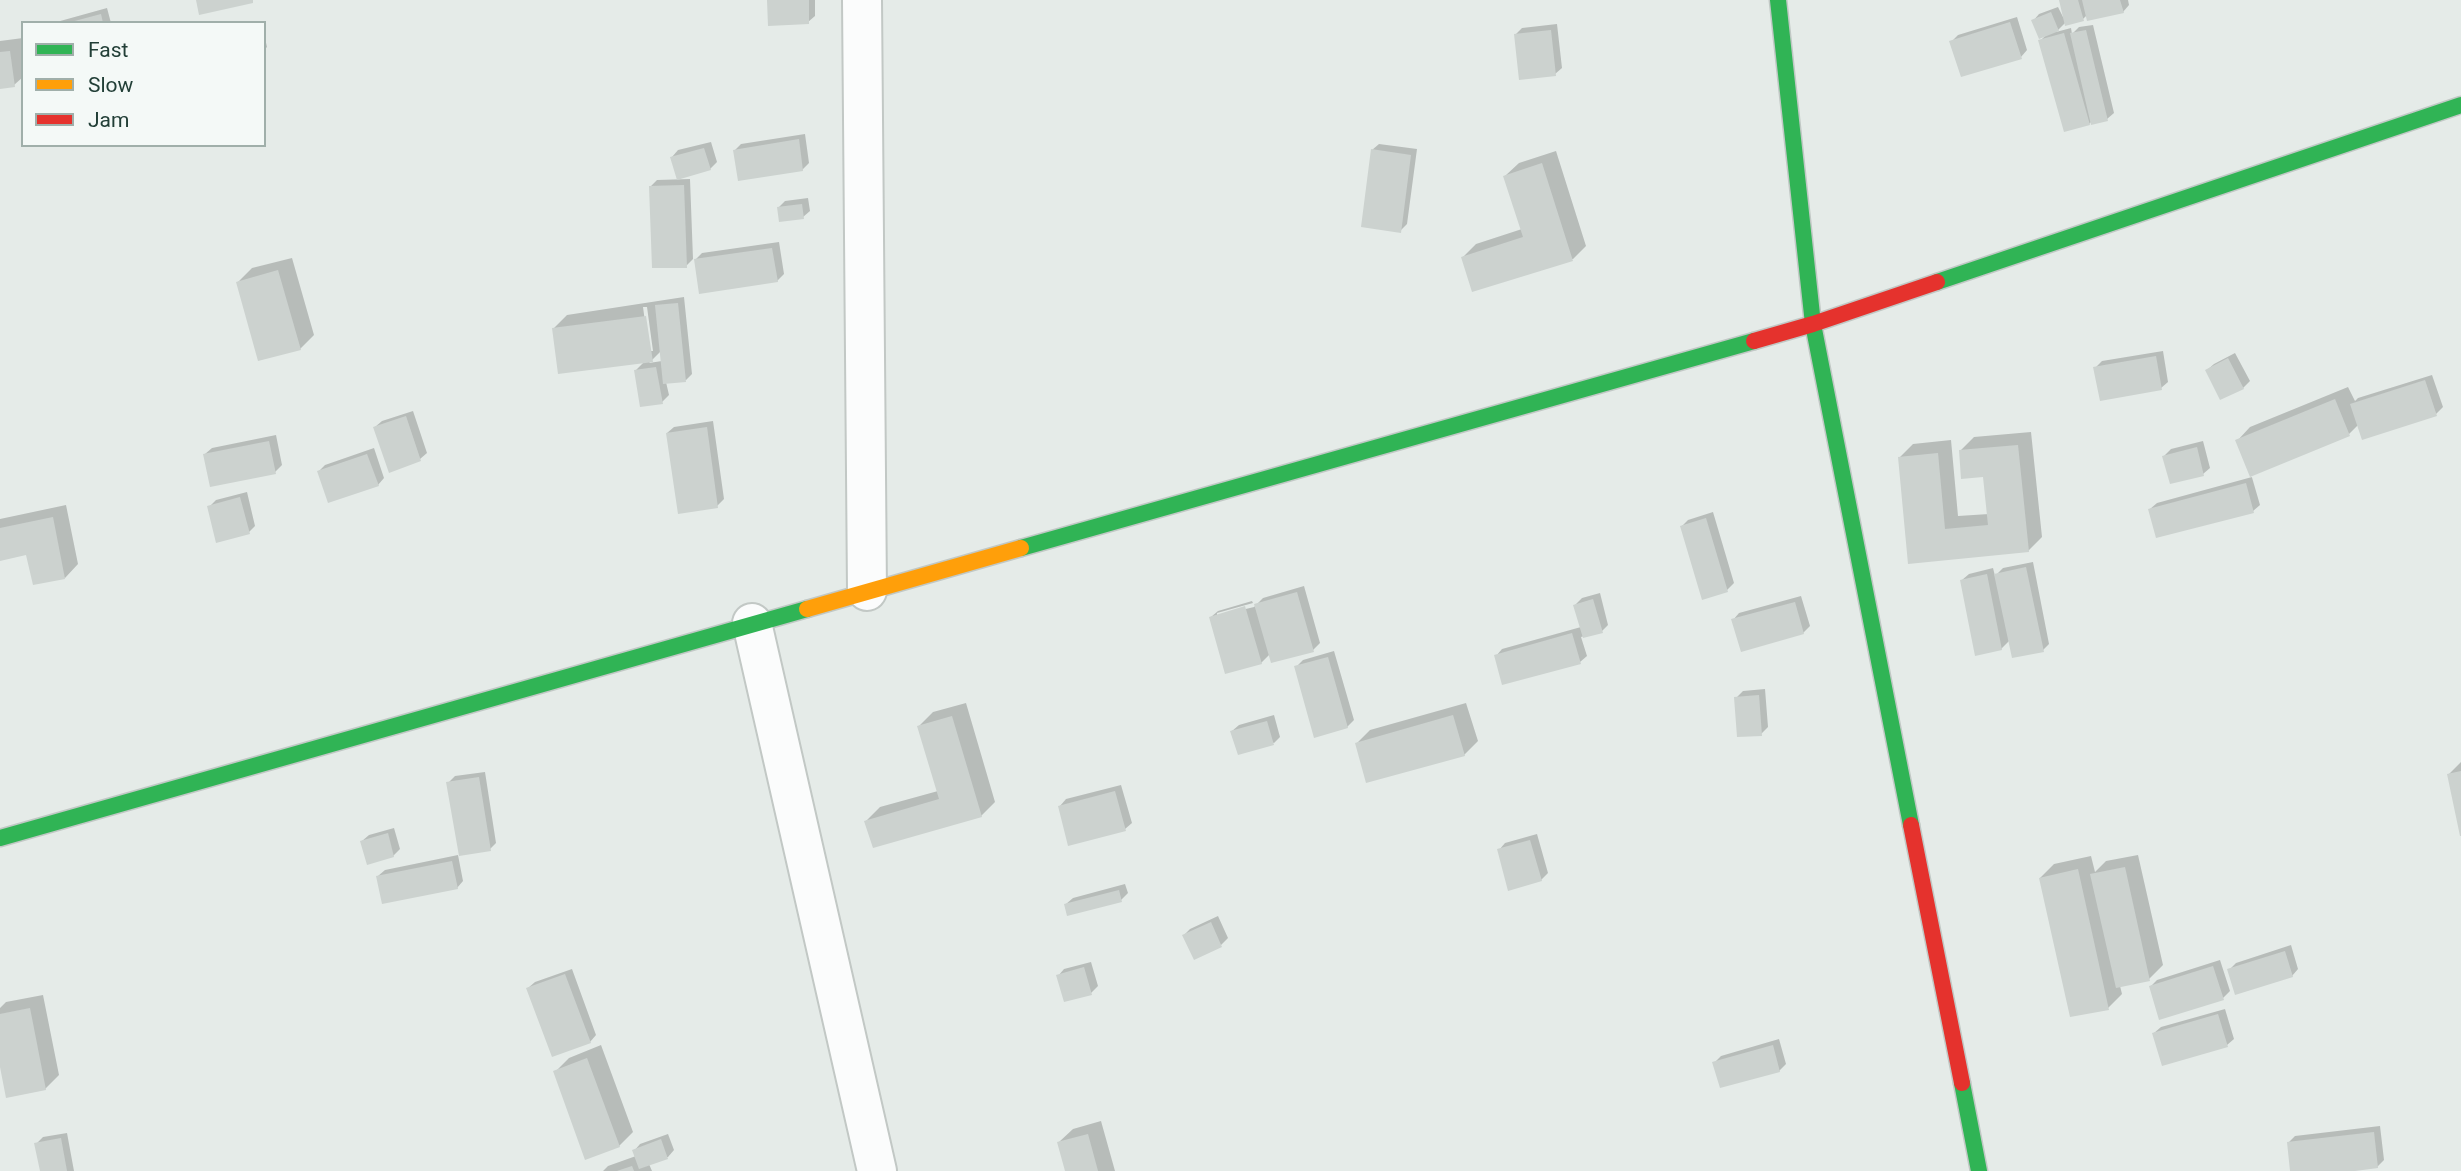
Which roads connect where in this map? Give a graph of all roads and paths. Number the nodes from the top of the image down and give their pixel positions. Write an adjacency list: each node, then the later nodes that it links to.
1 (862, 0): 5 (street)
2 (1778, 0): 4 (street)
3 (2461, 105): 4 (street)
4 (1813, 324): 5 (street); 9 (street)
5 (867, 591): 6 (street)
6 (752, 623): 7 (street); 8 (street)
7 (0, 838)
8 (877, 1171)
9 (1979, 1171)

